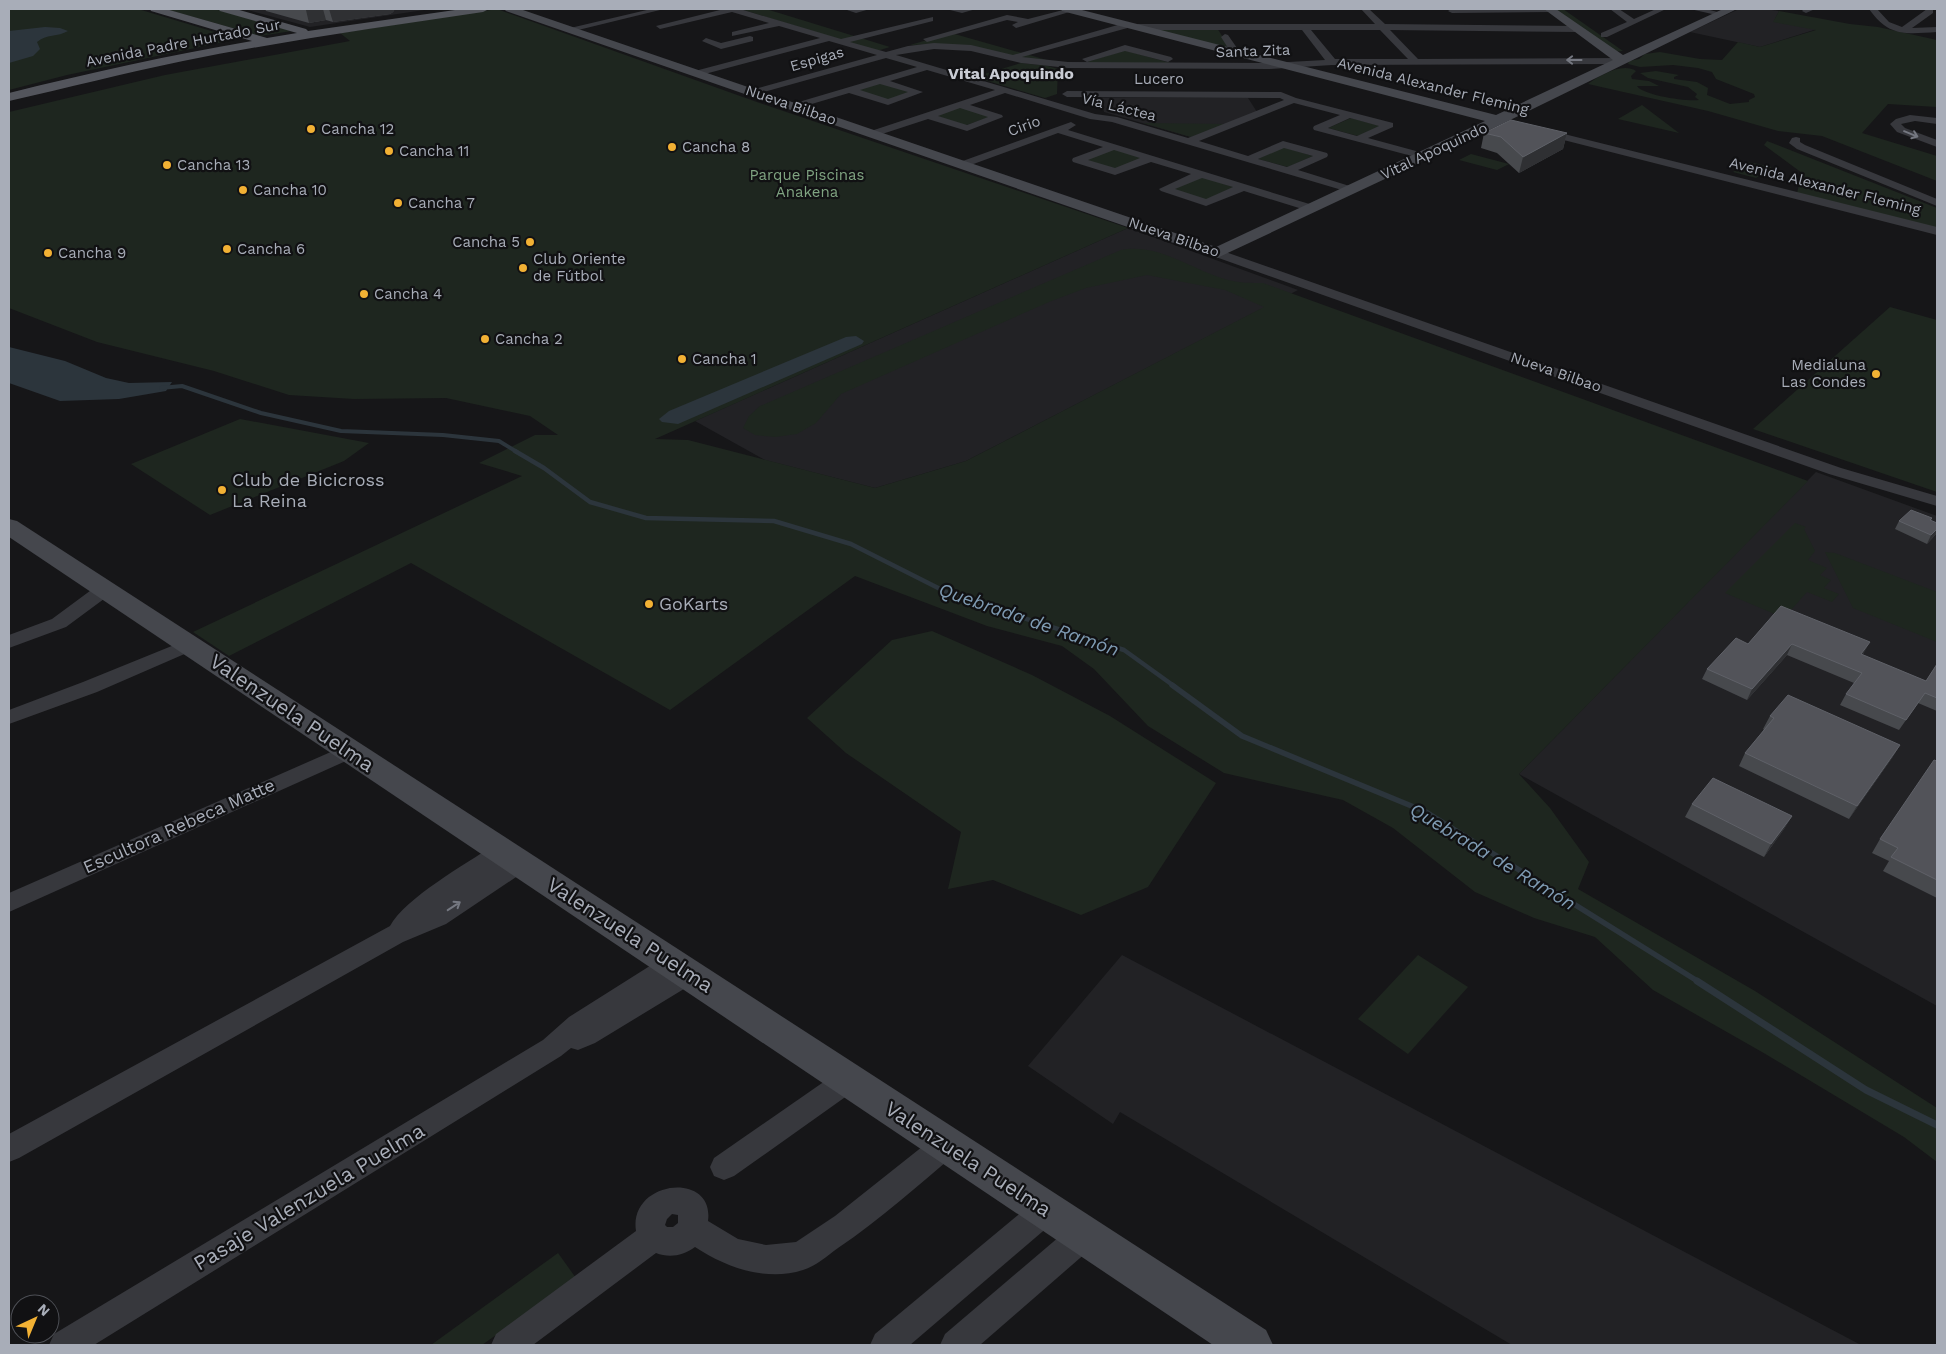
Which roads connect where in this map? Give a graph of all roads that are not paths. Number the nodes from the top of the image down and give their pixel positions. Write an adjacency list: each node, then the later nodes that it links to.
1 (155, 9): 44 (main road)
2 (224, 9): 31 (main road)
3 (452, 9): 41 (main road, Avenida Padre Hurtado Sur)
4 (483, 9): 50 (main road, Avenida Padre Hurtado Sur)
5 (513, 9): 37 (street, Nueva Bilbao)
6 (654, 9): 23 (street)
7 (733, 9): 25 (street, Vía Láctea); 27 (street, Vía Láctea)
8 (765, 9): 25 (street)
9 (848, 9): 10 (street)
10 (866, 9)
11 (950, 9): 12 (street)
12 (972, 9)
13 (1069, 9): 32 (street, Avenida Alexander Fleming); 56 (street, Espigas)
14 (1365, 9): 35 (street)
15 (1566, 9): 46 (street)
16 (1614, 9): 29 (street)
17 (1662, 9): 29 (street)
18 (1694, 9): 22 (street)
19 (1873, 9): 39 (street)
20 (1450, 10): 21 (street); 36 (street)
21 (1550, 10): 38 (street)
22 (1726, 11): 61 (street, Vital Apoquindo)
23 (626, 12): 37 (street)
24 (1930, 12): 39 (street)
25 (746, 13): 30 (street, Vía Láctea)
26 (911, 14): 33 (street)
27 (688, 19)
28 (885, 20): 33 (street)
29 (1633, 22): 46 (street)
30 (780, 23): 45 (street); 51 (street, Vía Láctea)
31 (279, 24): 41 (main road); 44 (main road)
32 (1133, 26): 34 (street); 48 (street); 58 (street, Avenida Alexander Fleming)
33 (900, 27): 47 (street)
34 (1305, 28): 35 (street); 63 (street)
35 (1384, 28): 36 (street); 62 (street)
36 (1472, 28): 38 (street)
37 (570, 29): 68 (street, Nueva Bilbao)
38 (1577, 29): 61 (street)
39 (1905, 29): 40 (street)
40 (1937, 30)
41 (302, 31): 50 (main road); 53 (main road, Avenida Padre Hurtado Sur)
42 (841, 31): 47 (street, Vía Láctea)
43 (1066, 31): 48 (street)
44 (236, 32): 53 (main road)
45 (735, 34)
46 (1604, 35): 61 (street)
47 (859, 37): 54 (street); 56 (street, Vía Láctea)
48 (1086, 37): 55 (street)
49 (1226, 37): 58 (street)
50 (286, 38): 53 (main road, Avenida Padre Hurtado Sur)
51 (830, 38): 54 (street, Vía Láctea); 57 (street)
52 (1039, 39): 55 (street)
53 (262, 40): 70 (main road, Avenida Padre Hurtado Sur); 75 (main road, Avenida Padre Hurtado Sur)
54 (841, 41): 56 (street, Vía Láctea)
55 (1059, 44): 60 (street)
56 (884, 48): 60 (street, Santa Zita); 66 (street, Vía Láctea); 73 (street, Espigas)
57 (785, 50): 59 (street); 59 (street)
58 (1230, 51): 64 (street, Avenida Alexander Fleming)
59 (756, 58): 68 (street)
60 (1011, 58): 67 (street, Santa Zita)
61 (1628, 58): 62 (street, Santa Zita, one-way to 62); 84 (street, Vital Apoquindo)
62 (1415, 61): 63 (street, Santa Zita)
63 (1332, 62): 64 (street, Santa Zita)
64 (1286, 65): 65 (street, Santa Zita); 84 (street, Avenida Alexander Fleming)
65 (1195, 66): 67 (street, Santa Zita); 67 (street)
66 (926, 67): 69 (street); 72 (street, Vía Láctea)
67 (1065, 71): 74 (street)
68 (698, 73): 73 (street, Nueva Bilbao)
69 (880, 81): 71 (street); 71 (street)
70 (9, 90)
71 (850, 90): 79 (street)
72 (1006, 90): 77 (street, Vía Láctea); 78 (street)
73 (754, 92): 79 (street, Nueva Bilbao)
74 (1067, 94): 76 (street, Lucero); 77 (street, Cirio)
75 (9, 97)
76 (1293, 100): 80 (street, Lucero); 90 (street)
77 (1050, 104): 82 (street, Vía Láctea)
78 (960, 105): 81 (street); 81 (street)
79 (795, 106): 87 (street, Nueva Bilbao)
80 (1349, 115): 88 (street); 88 (street, Lucero)
81 (929, 116): 87 (street)
82 (1094, 117): 86 (street, Cirio); 90 (street, Vía Láctea)
83 (1937, 121): 91 (street, one-way to 91)
84 (1505, 122): 93 (street, Vital Apoquindo)
85 (1530, 128): 103 (street, Avenida Alexander Fleming)
86 (1059, 130): 92 (street); 96 (street, Cirio)
87 (875, 133): 96 (street, Nueva Bilbao)
88 (1358, 139): 93 (street)
89 (1796, 140): 101 (street)
90 (1190, 141): 95 (street, Vía Láctea)
91 (1937, 144)
92 (1113, 147): 94 (street); 94 (street)
93 (1423, 156): 100 (street, Vital Apoquindo)
94 (1151, 158): 98 (street)
95 (1249, 159): 97 (street, Vía Láctea); 97 (street)
96 (964, 164): 104 (street, Nueva Bilbao)
97 (1288, 171): 100 (street, Vía Láctea)
98 (1202, 174): 99 (street); 99 (street)
99 (1243, 187): 102 (street)
100 (1352, 190): 102 (street, Vital Apoquindo)
101 (1937, 203)
102 (1312, 208): 104 (street, Vital Apoquindo)
103 (1937, 230)
104 (1217, 253): 105 (street, Nueva Bilbao)
105 (1937, 501)
106 (9, 526): 107 (street, Valenzuela Puelma)
107 (105, 590): 108 (street); 109 (street, Valenzuela Puelma)
108 (9, 642)
109 (189, 645): 110 (street); 111 (street, Valenzuela Puelma)
110 (9, 717)
111 (349, 751): 112 (street, Valenzuela Puelma); 113 (street, Escultora Rebeca Matte)
112 (511, 857): 114 (street, Valenzuela Puelma); 117 (street)
113 (9, 903)
114 (681, 969): 115 (street, Valenzuela Puelma); 122 (street, Pasaje Valenzuela Puelma)
115 (848, 1080): 116 (street, Valenzuela Puelma); 118 (street)
116 (946, 1144): 119 (street, Valenzuela Puelma); 123 (street)
117 (9, 1149)
118 (724, 1167)
119 (1046, 1210): 120 (street, Valenzuela Puelma); 124 (street)
120 (1084, 1235): 121 (street, Valenzuela Puelma); 125 (street)
121 (1239, 1342)
122 (65, 1345)
123 (507, 1345)
124 (886, 1345)
125 (956, 1345)

